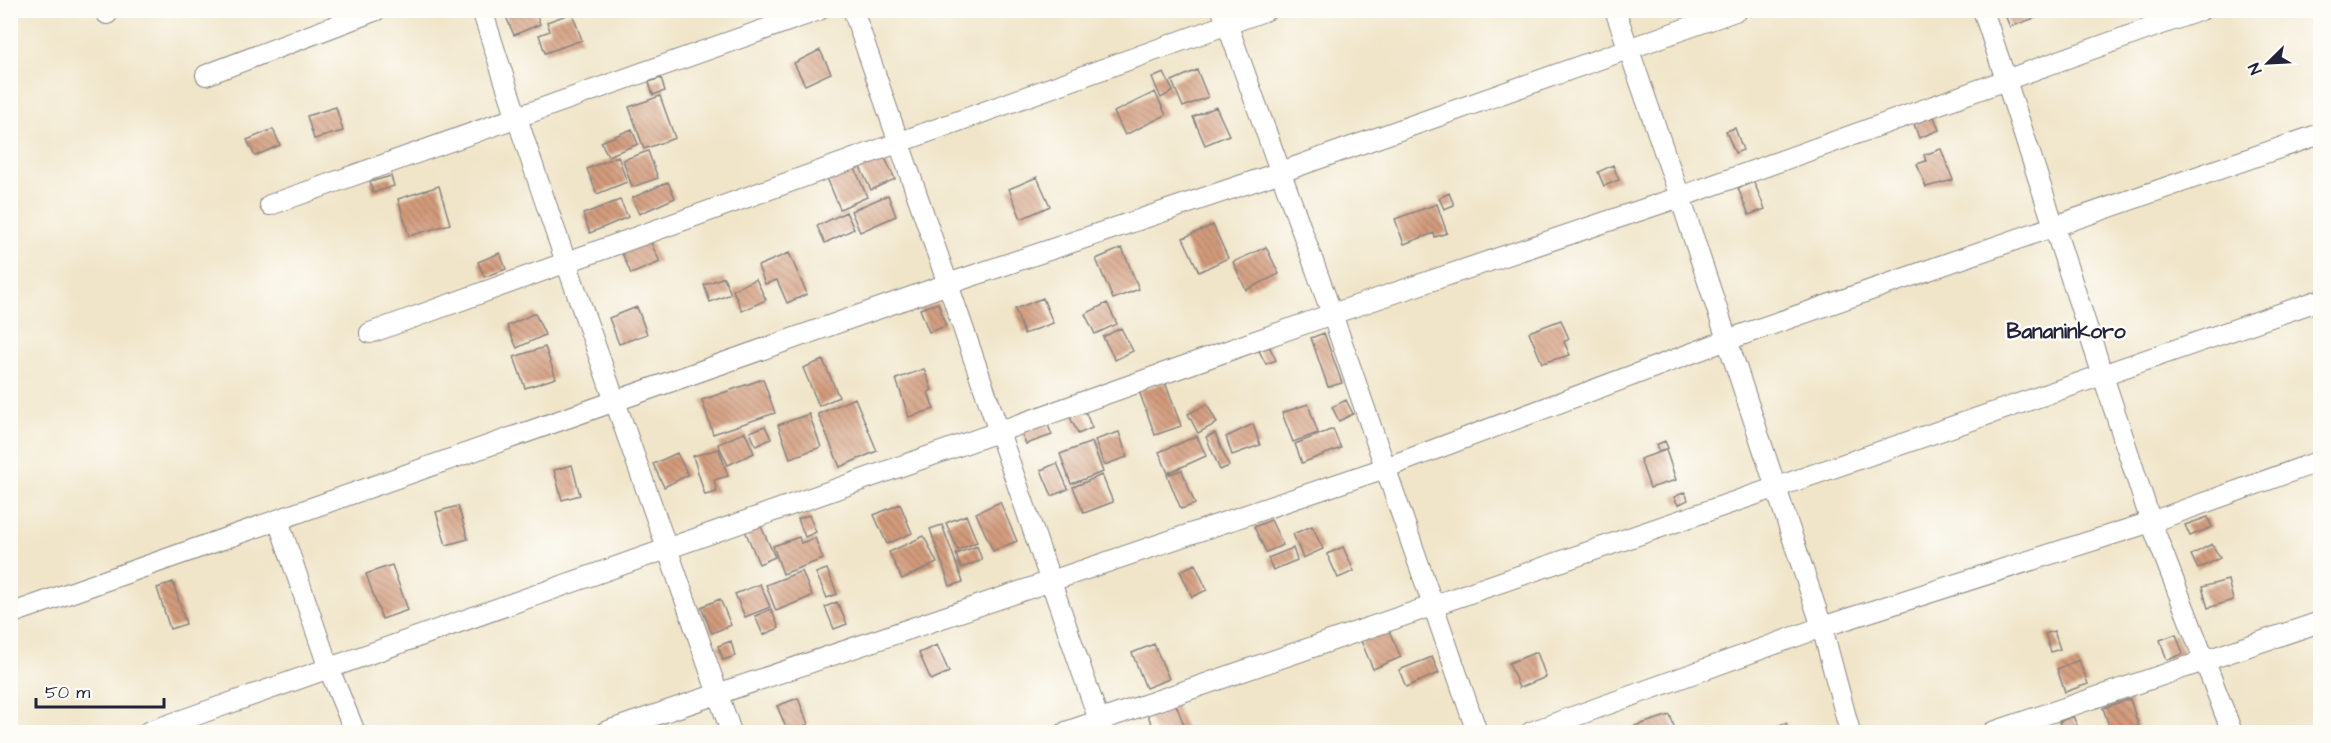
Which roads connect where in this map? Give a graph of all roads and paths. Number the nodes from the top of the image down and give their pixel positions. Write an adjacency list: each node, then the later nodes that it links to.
1 (377, 10): 12 (street)
2 (483, 10): 14 (street)
3 (819, 10): 14 (street)
4 (853, 10): 16 (street)
5 (1267, 10): 10 (street)
6 (1615, 10): 11 (street)
7 (1738, 10): 11 (street)
8 (1983, 10): 13 (street)
9 (2201, 10): 13 (street)
10 (1224, 17): 16 (street); 17 (street)
11 (1629, 48): 17 (street); 18 (street)
12 (206, 75)
13 (2006, 79): 18 (street); 20 (street)
14 (516, 117): 19 (street); 21 (street)
15 (2320, 134): 20 (street)
16 (899, 142): 21 (street); 22 (street)
17 (1281, 172): 22 (street); 24 (street)
18 (1680, 196): 24 (street); 26 (street)
19 (270, 205)
20 (2054, 228): 26 (street); 27 (street)
21 (565, 262): 25 (street); 28 (street)
22 (948, 284): 28 (street); 29 (street)
23 (2320, 300): 27 (street)
24 (1332, 314): 29 (street); 31 (street)
25 (370, 333)
26 (1727, 340): 31 (street); 32 (street)
27 (2103, 375): 32 (street); 34 (street)
28 (614, 403): 33 (street); 35 (street)
29 (999, 432): 35 (street); 36 (street)
30 (2320, 461): 34 (street)
31 (1385, 468): 36 (street); 37 (street)
32 (1776, 488): 37 (street); 40 (street)
33 (278, 520): 38 (street); 42 (street)
34 (2151, 522): 40 (street); 41 (street)
35 (669, 550): 42 (street); 43 (street)
36 (1052, 582): 43 (street); 44 (street)
37 (1433, 605): 44 (street); 50 (street)
38 (10, 614)
39 (2320, 622): 41 (street)
40 (1822, 627): 51 (street); 52 (street)
41 (2202, 661): 53 (street); 54 (street)
42 (329, 669): 45 (street); 46 (street)
43 (717, 693): 47 (street); 48 (street)
44 (1101, 727): 49 (street)
45 (148, 732)
46 (355, 732)
47 (605, 732)
48 (731, 732)
49 (1066, 732)
50 (1477, 732)
51 (1531, 732)
52 (1850, 732)
53 (1993, 732)
54 (2232, 732)

